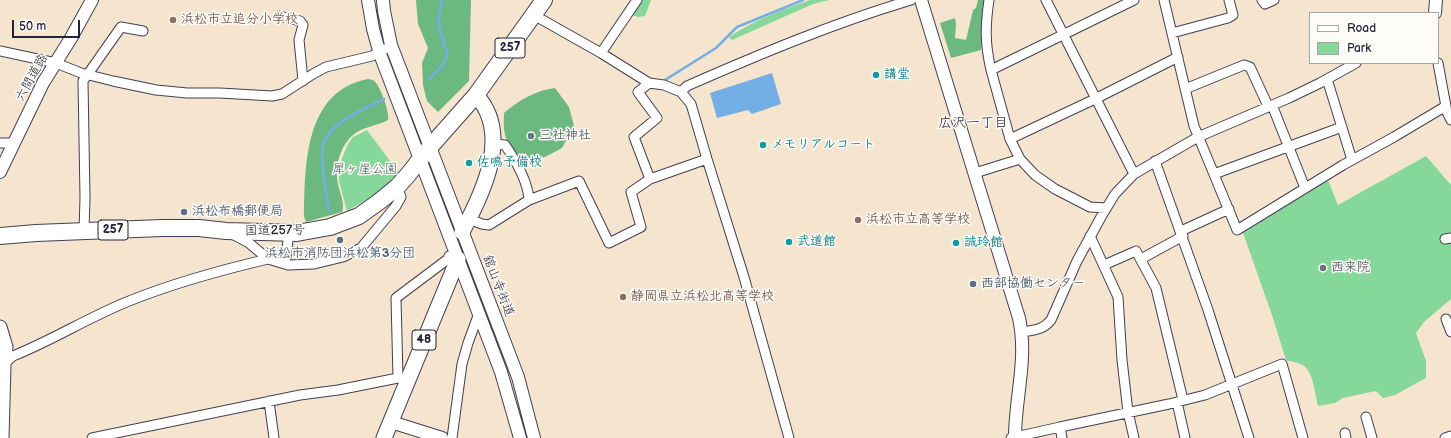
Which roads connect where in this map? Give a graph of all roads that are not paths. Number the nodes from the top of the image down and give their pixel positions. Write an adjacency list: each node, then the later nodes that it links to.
1 (92, 0): 27 (street, 六間道路)
2 (368, 0): 24 (street)
3 (383, 0): 22 (street)
4 (544, 0): 18 (highway, 国道257号 / 257)
5 (637, 0): 25 (street)
6 (911, 0): 36 (street)
7 (921, 0): 54 (street)
8 (989, 0): 30 (street)
9 (1046, 0): 21 (street)
10 (1134, 0): 21 (street)
11 (1164, 0): 20 (street)
12 (1229, 0): 20 (street)
13 (1262, 0): 14 (street)
14 (1274, 0)
15 (1436, 0): 16 (street)
16 (1435, 12)
17 (279, 16): 33 (street)
18 (533, 16): 25 (street); 37 (highway, 国道257号 / 257)
19 (143, 31): 31 (street)
20 (1172, 33): 26 (street)
21 (1064, 34): 30 (street); 38 (street)
22 (391, 45): 24 (street); 48 (street)
23 (0, 51): 27 (street)
24 (379, 52): 33 (street); 48 (street)
25 (601, 53): 34 (street)
26 (1178, 57): 35 (street); 38 (street)
27 (56, 63): 31 (street); 45 (street, 六間道路)
28 (1354, 64): 32 (street)
29 (1438, 64): 40 (street)
30 (991, 70): 43 (street)
31 (87, 75): 33 (street); 64 (street)
32 (1327, 79): 39 (street); 41 (street)
33 (303, 80)
34 (649, 83): 36 (street); 57 (street)
35 (1185, 88): 39 (street); 42 (street)
36 (681, 92): 49 (street)
37 (476, 95): 46 (main road); 48 (highway, 国道257号 / 257)
38 (1095, 99): 43 (street); 55 (street)
39 (1270, 106): 42 (street); 47 (street)
40 (1449, 113): 51 (street)
41 (1342, 127): 47 (street); 51 (street)
42 (1198, 137): 52 (street); 56 (street)
43 (1010, 139): 50 (street)
44 (0, 143): 45 (street)
45 (14, 143): 53 (street, 六間道路)
46 (493, 144): 60 (street); 63 (main road)
47 (1288, 147): 56 (street); 59 (street)
48 (425, 154): 58 (highway, 国道257号 / 257); 63 (street, 舘山寺街道); 70 (street)
49 (707, 159): 57 (street); 100 (street)
50 (1020, 159): 54 (street); 61 (street)
51 (1352, 160): 59 (street)
52 (1155, 161): 55 (street); 67 (street)
53 (0, 172)
54 (975, 173): 78 (street)
55 (1134, 174): 61 (street)
56 (1214, 174): 62 (street)
57 (650, 179): 60 (street)
58 (397, 187): 66 (highway, 国道257号 / 257); 73 (street)
59 (1305, 188): 62 (street)
60 (529, 200): 63 (street)
61 (1106, 208): 69 (street)
62 (1229, 209): 67 (street)
63 (466, 226): 99 (street, 舘山寺街道)
64 (84, 231): 65 (highway, 国道257号 / 257); 68 (highway, 国道257号 / 257)
65 (226, 231): 66 (highway, 国道257号 / 257); 72 (street)
66 (289, 233): 73 (street)
67 (1182, 233): 71 (street); 82 (street)
68 (0, 236)
69 (1090, 236): 74 (street); 78 (street)
70 (453, 258): 75 (street); 81 (main road, 48); 81 (street)
71 (1140, 259): 74 (street); 83 (street)
72 (268, 260): 73 (street); 80 (street)
73 (285, 264)
74 (1104, 265): 85 (street)
75 (479, 313): 97 (street); 98 (street)
76 (1446, 319): 79 (street)
77 (0, 327): 80 (main road)
78 (1022, 332): 91 (street)
79 (1451, 332)
80 (2, 366): 92 (main road)
81 (403, 379): 84 (street); 87 (main road, 48)
82 (1232, 385): 83 (street); 104 (street); 105 (street)
83 (1180, 401): 85 (street); 103 (street)
84 (269, 402): 89 (street); 94 (street)
85 (1128, 412): 88 (street); 102 (street)
86 (1366, 417): 106 (street)
87 (391, 422): 95 (main road, 48); 96 (street)
88 (1060, 427): 91 (street); 101 (street)
89 (120, 436): 93 (street)
90 (1451, 436): 107 (street)
91 (1014, 437)
92 (2, 438)
93 (92, 438)
94 (274, 438)
95 (384, 438)
96 (442, 438)
97 (452, 438)
98 (520, 438)
99 (534, 438)
100 (789, 438)
101 (1062, 438)
102 (1134, 438)
103 (1185, 438)
104 (1249, 438)
105 (1303, 438)
106 (1372, 438)
107 (1445, 438)

